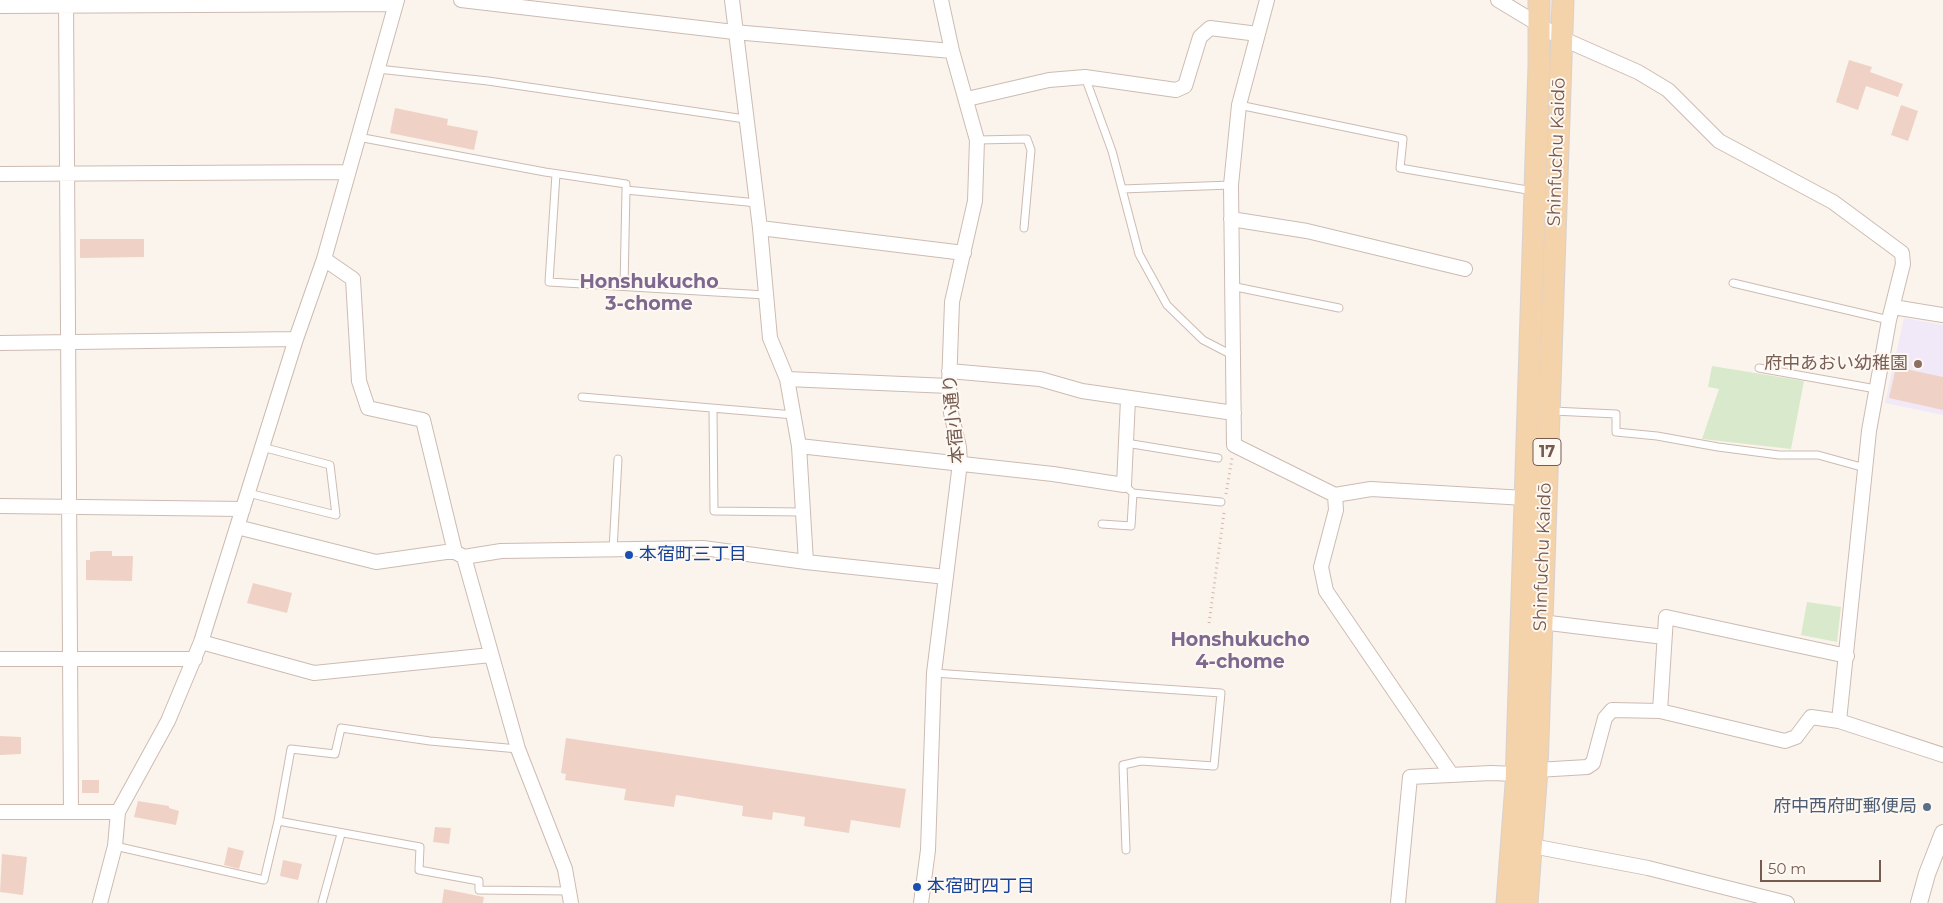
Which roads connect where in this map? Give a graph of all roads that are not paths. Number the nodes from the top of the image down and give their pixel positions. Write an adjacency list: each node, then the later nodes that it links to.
1 (461, 0): 12 (street)
2 (732, 0): 12 (street)
3 (941, 0): 15 (street, 本宿小通り)
4 (1266, 0): 13 (street)
5 (1498, 0): 11 (street)
6 (1539, 0): 11 (main road, Shinfuchu Kaidō / 17)
7 (1563, 0): 14 (main road, Shinfuchu Kaidō / 17)
8 (396, 2): 9 (street); 16 (street)
9 (66, 3): 10 (street); 24 (street)
10 (0, 6)
11 (1539, 24): 14 (street); 30 (main road, Shinfuchu Kaidō / 17)
12 (734, 32): 15 (street); 20 (street)
13 (1258, 34): 17 (street); 19 (street)
14 (1561, 38): 43 (street); 57 (main road, Shinfuchu Kaidō / 17)
15 (952, 52): 18 (street, 本宿小通り)
16 (378, 69): 20 (lane); 21 (street)
17 (1085, 77): 18 (street); 28 (lane)
18 (967, 99): 22 (street, 本宿小通り)
19 (1239, 105): 27 (street); 30 (lane)
20 (745, 119): 31 (street)
21 (358, 137): 23 (street); 26 (lane)
22 (977, 140): 34 (lane); 35 (street, 本宿小通り)
23 (347, 172): 24 (street); 36 (street)
24 (67, 173): 25 (street); 46 (street)
25 (0, 174)
26 (556, 174): 29 (lane); 39 (lane)
27 (1230, 185): 28 (lane); 32 (street)
28 (1122, 189): 48 (lane)
29 (626, 190): 31 (lane); 39 (lane)
30 (1534, 191): 70 (main road, Shinfuchu Kaidō / 17)
31 (757, 203): 33 (street)
32 (1231, 219): 37 (street); 40 (street)
33 (760, 228): 35 (street); 41 (street)
34 (1024, 228)
35 (964, 253): 50 (street, 本宿小通り)
36 (324, 260): 45 (street); 79 (street)
37 (1465, 269)
38 (1733, 283): 43 (lane)
39 (624, 286): 41 (lane)
40 (1231, 286): 42 (lane); 48 (street)
41 (765, 295): 51 (street)
42 (1339, 308)
43 (1891, 314): 44 (street); 53 (street)
44 (1943, 315)
45 (296, 340): 46 (street); 62 (street)
46 (68, 342): 47 (street); 72 (street)
47 (0, 343)
48 (1232, 355): 58 (street)
49 (1759, 368): 53 (lane)
50 (949, 371): 52 (street, 本宿小通り); 55 (street)
51 (787, 379): 52 (street); 59 (street)
52 (949, 386): 65 (street, 本宿小通り)
53 (1876, 389): 66 (street)
54 (582, 397): 56 (lane)
55 (1128, 399): 58 (street); 60 (street)
56 (713, 410): 59 (lane); 75 (lane)
57 (1548, 410): 66 (lane); 82 (main road, Shinfuchu Kaidō / 17)
58 (1234, 413): 69 (street)
59 (794, 415): 61 (street)
60 (1126, 443): 63 (lane); 67 (street)
61 (799, 446): 65 (street); 75 (street)
62 (262, 447): 68 (street); 68 (lane)
63 (1218, 458)
64 (618, 459): 78 (lane)
65 (960, 463): 67 (street); 81 (street, 本宿小通り)
66 (1865, 468): 86 (street)
67 (1128, 489): 71 (lane); 76 (lane)
68 (248, 493): 74 (street)
69 (1335, 495): 70 (street); 96 (street)
70 (1525, 498): 97 (main road, Shinfuchu Kaidō / 17)
71 (1224, 501)
72 (69, 505): 73 (street); 74 (street); 87 (street)
73 (0, 506)
74 (243, 509): 77 (street)
75 (803, 512): 80 (street)
76 (1102, 524)
77 (237, 527): 79 (street); 84 (street)
78 (613, 550): 79 (street); 80 (street)
79 (460, 555): 85 (street)
80 (806, 562): 81 (street)
81 (946, 577): 90 (street, 本宿小通り)
82 (1542, 622): 83 (street); 95 (main road, Shinfuchu Kaidō / 17)
83 (1664, 637): 86 (street); 91 (street)
84 (201, 642): 85 (street); 89 (street)
85 (491, 655): 93 (street)
86 (1847, 656): 92 (street)
87 (70, 657): 88 (street); 89 (street); 99 (street)
88 (0, 658)
89 (195, 659): 100 (street)
90 (934, 673): 106 (lane); 110 (street, 本宿小通り)
91 (1660, 711): 92 (street); 95 (street)
92 (1839, 721): 94 (street)
93 (518, 748): 101 (lane); 107 (street)
94 (1943, 755)
95 (1537, 770): 97 (street); 105 (main road, Shinfuchu Kaidō / 17)
96 (1451, 774): 97 (street); 111 (street)
97 (1516, 774): 112 (main road, Shinfuchu Kaidō / 17)
98 (0, 812): 99 (street)
99 (71, 812): 100 (street)
100 (118, 812): 104 (street)
101 (278, 821): 103 (lane); 104 (lane)
102 (1943, 833): 115 (street)
103 (341, 834): 107 (lane); 109 (lane)
104 (115, 846): 108 (street)
105 (1532, 846): 113 (main road, Shinfuchu Kaidō / 17); 114 (street)
106 (1126, 850)
107 (570, 897)
108 (100, 903)
109 (322, 903)
110 (921, 903)
111 (1398, 903)
112 (1507, 903)
113 (1527, 903)
114 (1787, 903)
115 (1919, 903)

